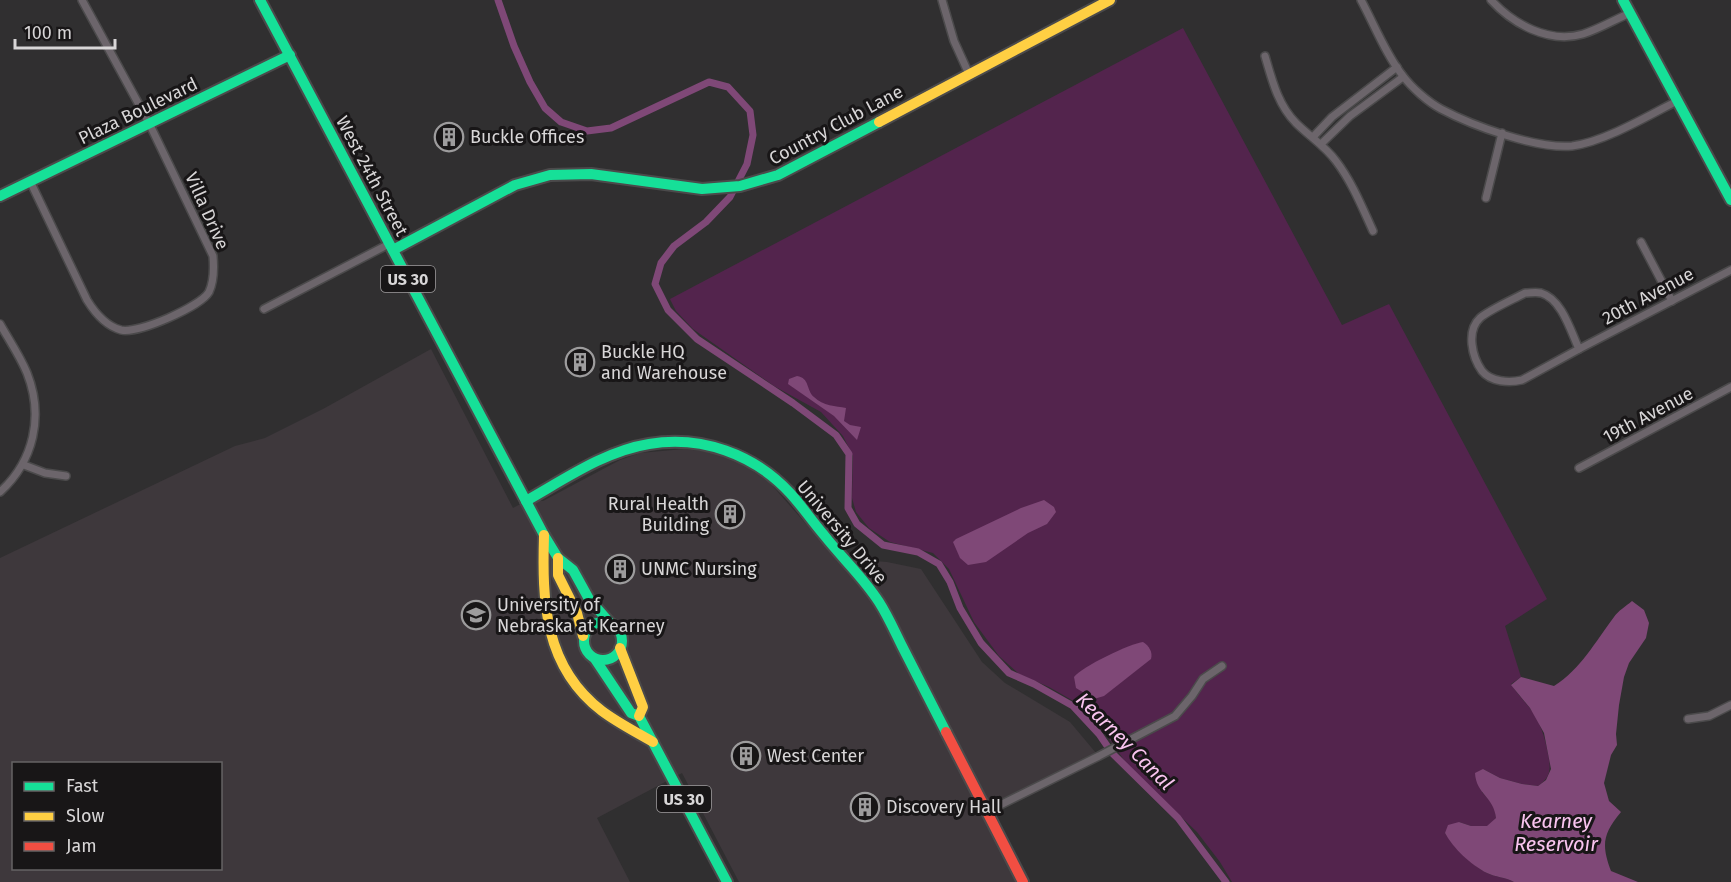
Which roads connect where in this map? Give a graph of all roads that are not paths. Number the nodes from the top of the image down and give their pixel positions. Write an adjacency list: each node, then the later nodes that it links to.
1 (82, 0): 15 (street, Villa Drive)
2 (260, 0): 9 (street, West 24th Street / US 30)
3 (942, 0): 12 (street)
4 (1110, 0): 12 (street, Country Club Lane)
5 (1362, 0): 11 (street)
6 (1491, 0): 8 (street)
7 (1623, 0): 8 (street)
8 (1630, 13): 14 (street)
9 (290, 56): 15 (street, Plaza Boulevard); 25 (street, West 24th Street / US 30)
10 (1265, 56): 17 (street)
11 (1397, 67): 13 (street); 17 (street)
12 (969, 74): 25 (street, Country Club Lane)
13 (1403, 77): 16 (street); 18 (street)
14 (1677, 101): 16 (street); 20 (street)
15 (149, 123): 19 (street, Plaza Boulevard); 19 (street, Villa Drive)
16 (1502, 133): 22 (street)
17 (1313, 137): 18 (street)
18 (1321, 144): 23 (street)
19 (30, 182): 21 (street, Plaza Boulevard)
20 (1730, 195)
21 (0, 196)
22 (1486, 198)
23 (1373, 231)
24 (1641, 242): 27 (street)
25 (391, 247): 28 (street); 36 (street, West 24th Street / US 30)
26 (1731, 270): 27 (street, 20th Avenue)
27 (1672, 301): 30 (street, 20th Avenue)
28 (264, 309)
29 (0, 324): 32 (street)
30 (1580, 349): 30 (street, 20th Avenue)
31 (1731, 387): 33 (street, 19th Avenue)
32 (24, 465): 34 (street); 35 (street)
33 (1579, 468)
34 (66, 476)
35 (0, 492)
36 (526, 501): 37 (street, West 24th Street / US 30); 48 (street, University Drive)
37 (544, 535): 38 (street, West 24th Street / US 30); 47 (street)
38 (558, 558): 39 (street, West 24th Street / US 30); 40 (street, West 24th Street / US 30)
39 (610, 623): 40 (street); 41 (street, US 30)
40 (583, 636): 42 (street, US 30)
41 (620, 648): 42 (street); 45 (street, US 30)
42 (595, 659): 45 (street, US 30)
43 (1222, 666): 48 (street)
44 (1731, 705): 46 (street)
45 (639, 716): 47 (street, US 30)
46 (1688, 719)
47 (654, 742): 49 (street, US 30)
48 (987, 812): 50 (street, University Drive)
49 (728, 882)
50 (1023, 882)

